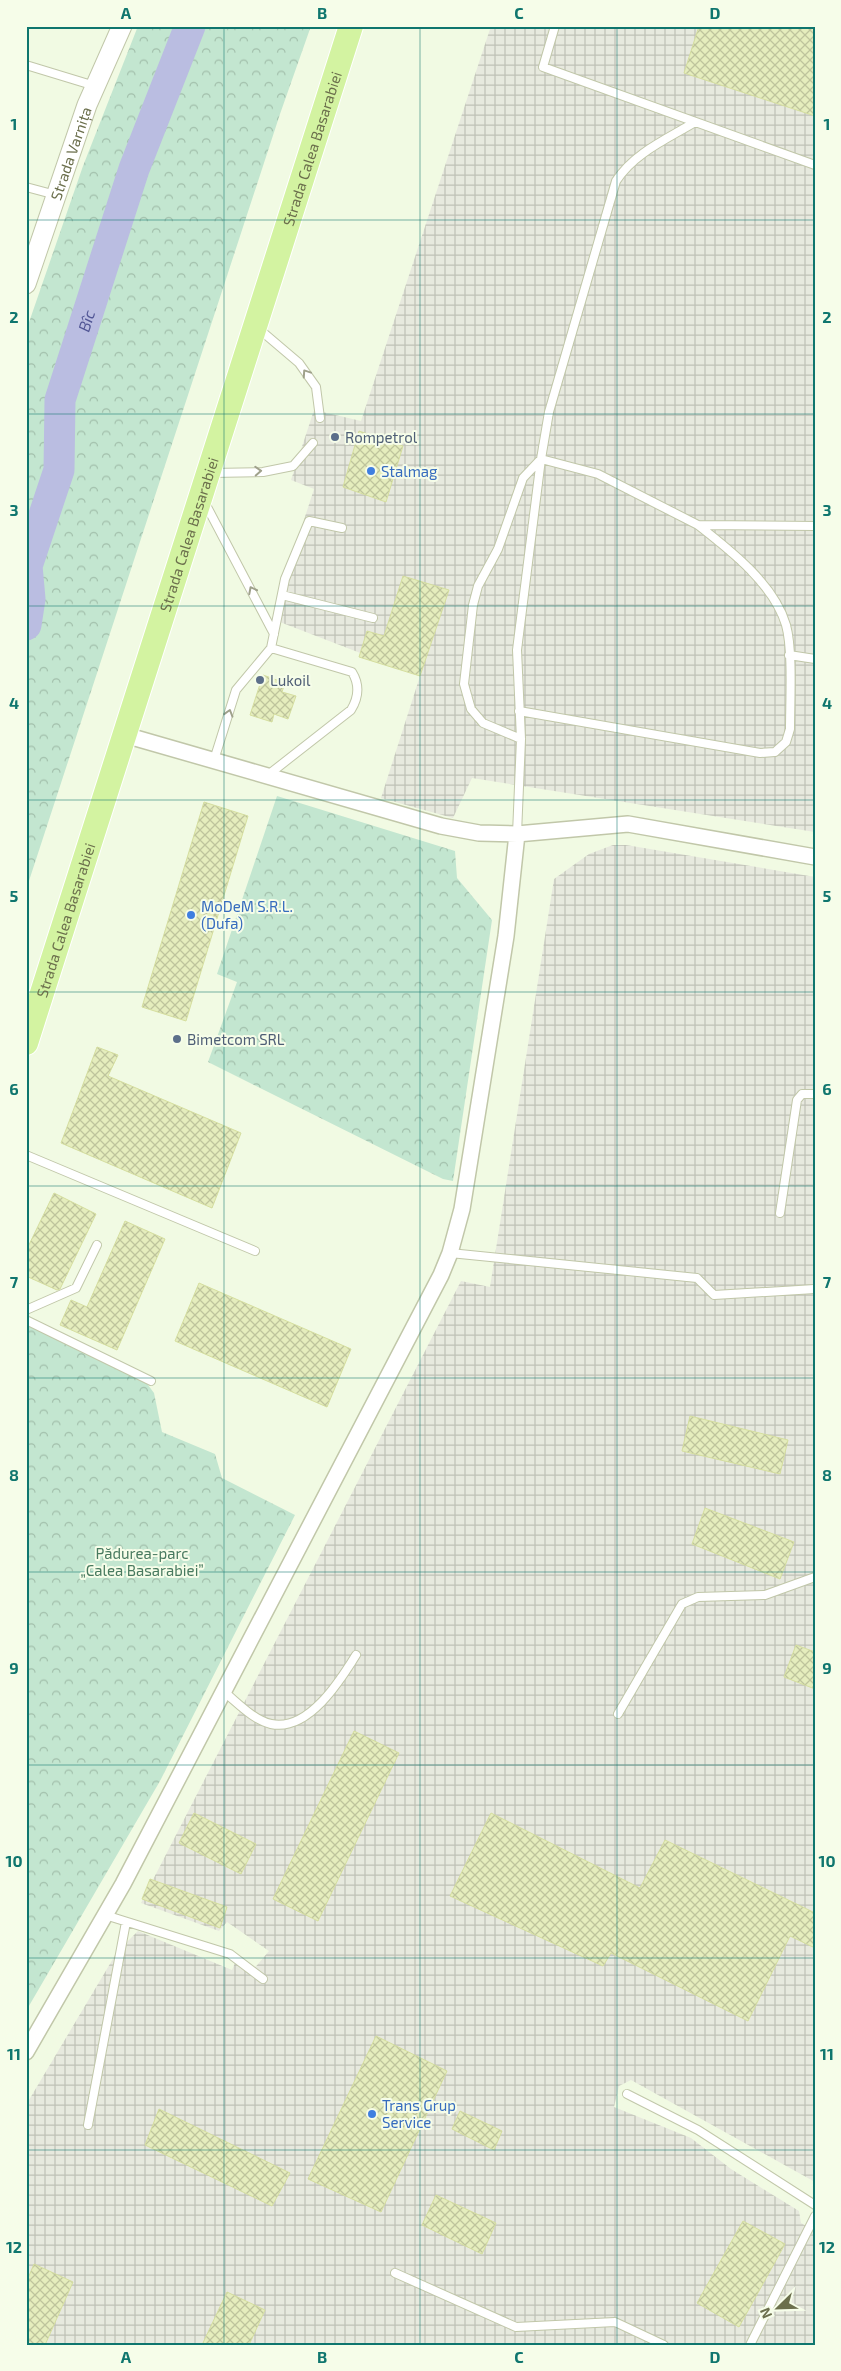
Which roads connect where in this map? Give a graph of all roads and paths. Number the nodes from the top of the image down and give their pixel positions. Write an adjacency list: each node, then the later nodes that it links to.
1 (122, 26): 5 (street, Strada Varnița)
2 (351, 26): 11 (main road, Strada Calea Basarabiei)
3 (555, 26): 6 (lane)
4 (26, 65): 5 (lane)
5 (95, 86): 9 (street, Strada Varnița)
6 (695, 122): 7 (lane); 14 (lane)
7 (815, 165)
8 (26, 187): 9 (lane)
9 (56, 196): 10 (street, Strada Varnița)
10 (26, 284)
11 (256, 327): 12 (lane, one-way to 11); 15 (main road, Strada Calea Basarabiei)
12 (320, 418)
13 (313, 444): 15 (lane, one-way to 13)
14 (541, 459): 17 (lane); 26 (lane); 28 (lane)
15 (209, 473): 16 (main road, Strada Calea Basarabiei)
16 (201, 497): 22 (lane, one-way to 16); 27 (main road, Strada Calea Basarabiei)
17 (698, 526): 18 (lane); 24 (lane)
18 (815, 526)
19 (342, 528): 20 (lane)
20 (282, 595): 21 (lane); 22 (lane)
21 (373, 618)
22 (274, 634): 23 (lane)
23 (271, 648): 29 (lane, one-way to 23); 30 (lane)
24 (789, 656): 25 (lane); 26 (lane)
25 (815, 659)
26 (519, 711): 28 (lane)
27 (125, 735): 29 (street); 33 (main road, Strada Calea Basarabiei)
28 (521, 739): 31 (lane)
29 (214, 760): 30 (street)
30 (268, 775): 31 (street)
31 (517, 834): 32 (street); 39 (street)
32 (815, 857)
33 (26, 1043)
34 (815, 1094): 36 (lane)
35 (26, 1155): 38 (lane)
36 (780, 1213)
37 (97, 1245): 41 (lane)
38 (255, 1251)
39 (450, 1253): 40 (lane); 46 (street)
40 (815, 1289)
41 (26, 1310)
42 (26, 1320): 43 (lane)
43 (152, 1381)
44 (815, 1577): 47 (lane)
45 (356, 1655): 46 (lane)
46 (224, 1691): 48 (street)
47 (618, 1714)
48 (105, 1915): 49 (lane); 51 (street)
49 (126, 1922): 50 (lane); 53 (lane)
50 (263, 1979)
51 (26, 2052)
52 (627, 2094): 54 (lane)
53 (88, 2124)
54 (815, 2205)
55 (815, 2216): 58 (lane)
56 (395, 2273): 57 (lane)
57 (664, 2345)
58 (750, 2345)

